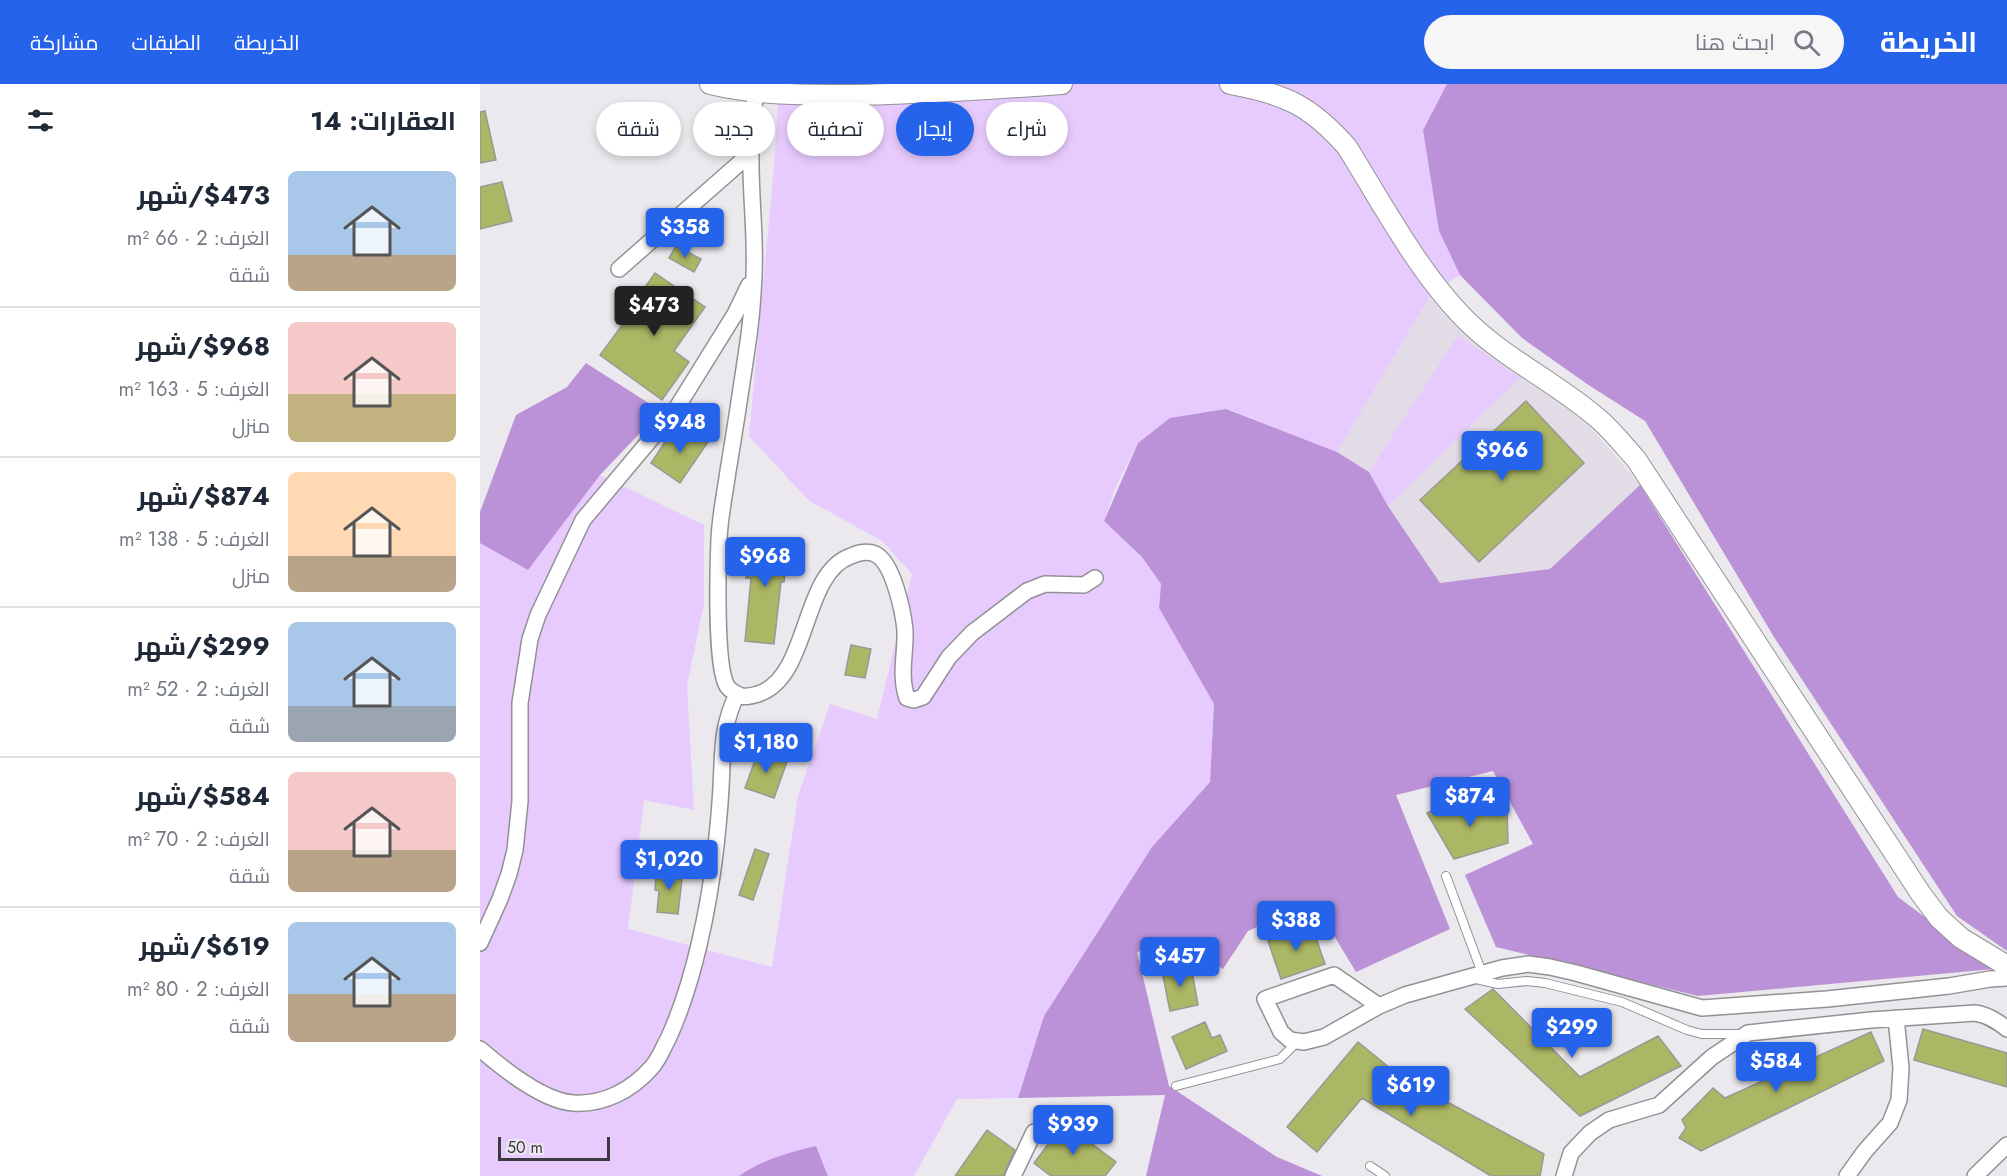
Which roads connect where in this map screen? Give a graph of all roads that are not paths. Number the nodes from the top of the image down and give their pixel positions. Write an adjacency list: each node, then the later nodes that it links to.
1 (710, 84): 4 (street)
2 (1062, 84): 4 (street)
3 (1230, 84): 14 (street)
4 (755, 93): 5 (street)
5 (754, 102)
6 (748, 156): 8 (street)
7 (751, 156): 9 (street)
8 (620, 269)
9 (754, 274): 11 (street); 13 (street)
10 (1095, 578): 11 (street)
11 (736, 694): 22 (street)
12 (1446, 876): 15 (lane)
13 (480, 943)
14 (2007, 966)
15 (1475, 975): 16 (street); 17 (street); 20 (lane)
16 (2007, 978)
17 (1379, 1006): 21 (street); 21 (street)
18 (1896, 1018): 19 (street); 20 (street); 30 (street)
19 (2007, 1029)
20 (1748, 1034): 29 (street)
21 (1298, 1041): 23 (lane)
22 (480, 1049)
23 (1176, 1086)
24 (1034, 1132): 27 (street)
25 (2007, 1145): 31 (street)
26 (1370, 1166): 28 (lane)
27 (1013, 1176)
28 (1385, 1176)
29 (1564, 1176)
30 (1847, 1176)
31 (1975, 1176)

